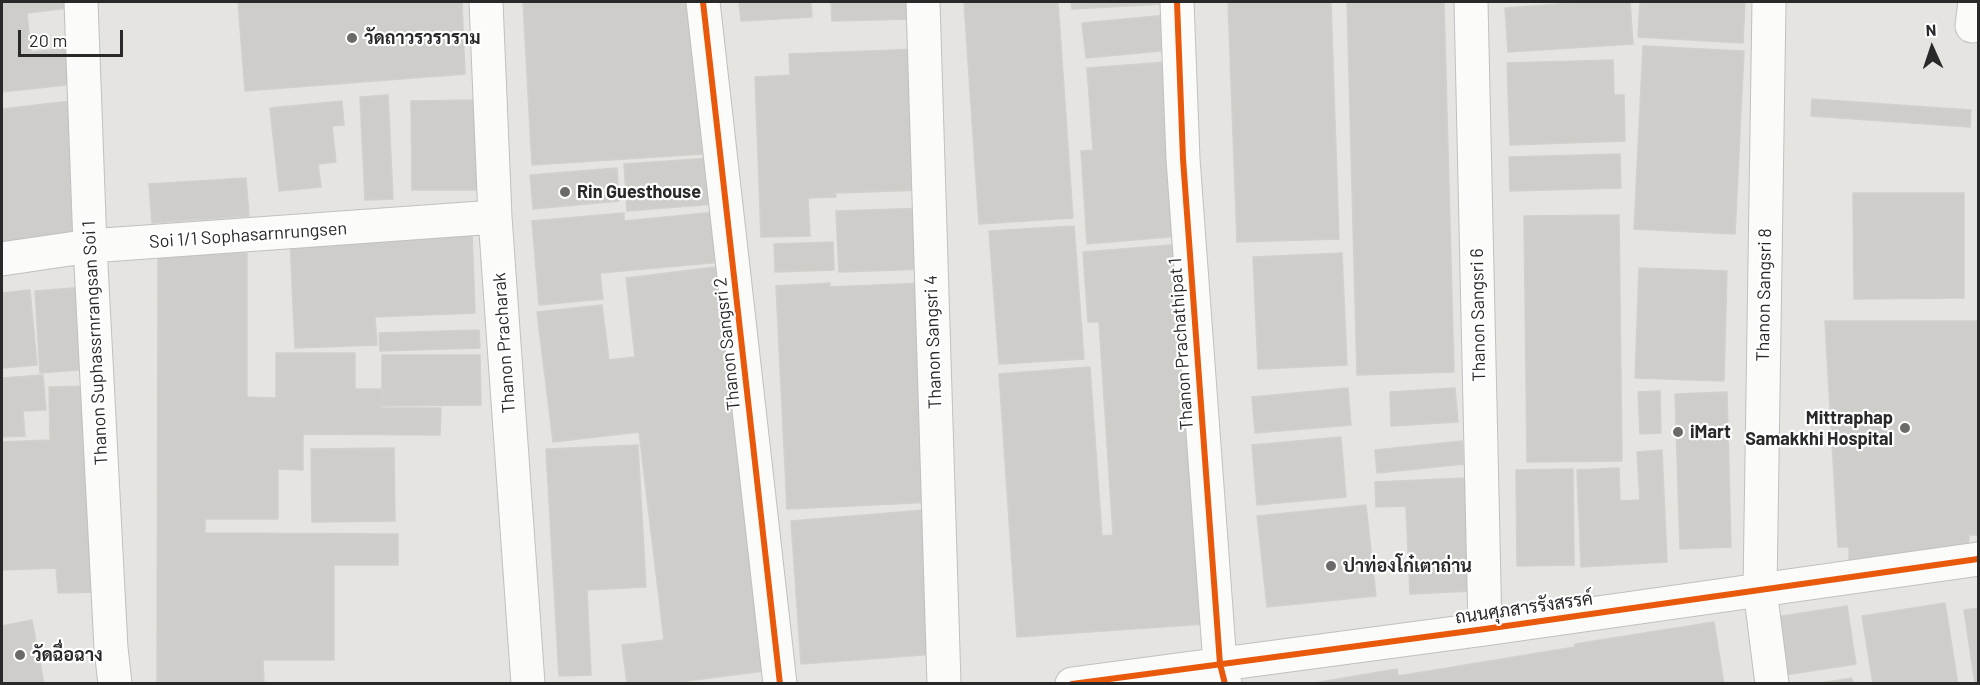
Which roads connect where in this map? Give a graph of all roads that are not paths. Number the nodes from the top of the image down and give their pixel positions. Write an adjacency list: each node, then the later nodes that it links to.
1 (81, 2): 9 (street, Thanon Suphassrnrangsan Soi 1)
2 (486, 2): 8 (street, Thanon Pracharak)
3 (703, 2): 17 (street, Thanon Sangsri 2)
4 (923, 2): 18 (street, Thanon Sangsri 4)
5 (1177, 2): 14 (street, Thanon Prachathipat 1)
6 (1471, 2): 13 (street, Thanon Sangsri 6)
7 (1769, 2): 12 (street, Thanon Sangsri 8)
8 (495, 217): 9 (street, Soi 1/1 Sophasarnrungsen); 16 (street, Thanon Pracharak)
9 (90, 246): 10 (street, Soi 1/1 Sophasarnrungsen); 15 (street, Thanon Suphassrnrangsan Soi 1)
10 (2, 259)
11 (1978, 559): 12 (street, ถนนศุภสารรังสรรค์)
12 (1760, 590): 13 (street, ถนนศุภสารรังสรรค์); 20 (street, Thanon Sangsri 8)
13 (1485, 629): 14 (street, ถนนศุภสารรังสรรค์)
14 (1222, 674): 19 (street, ถนนศุภสารรังสรรค์)
15 (115, 684)
16 (528, 684)
17 (780, 684)
18 (944, 684)
19 (1072, 684)
20 (1772, 684)

